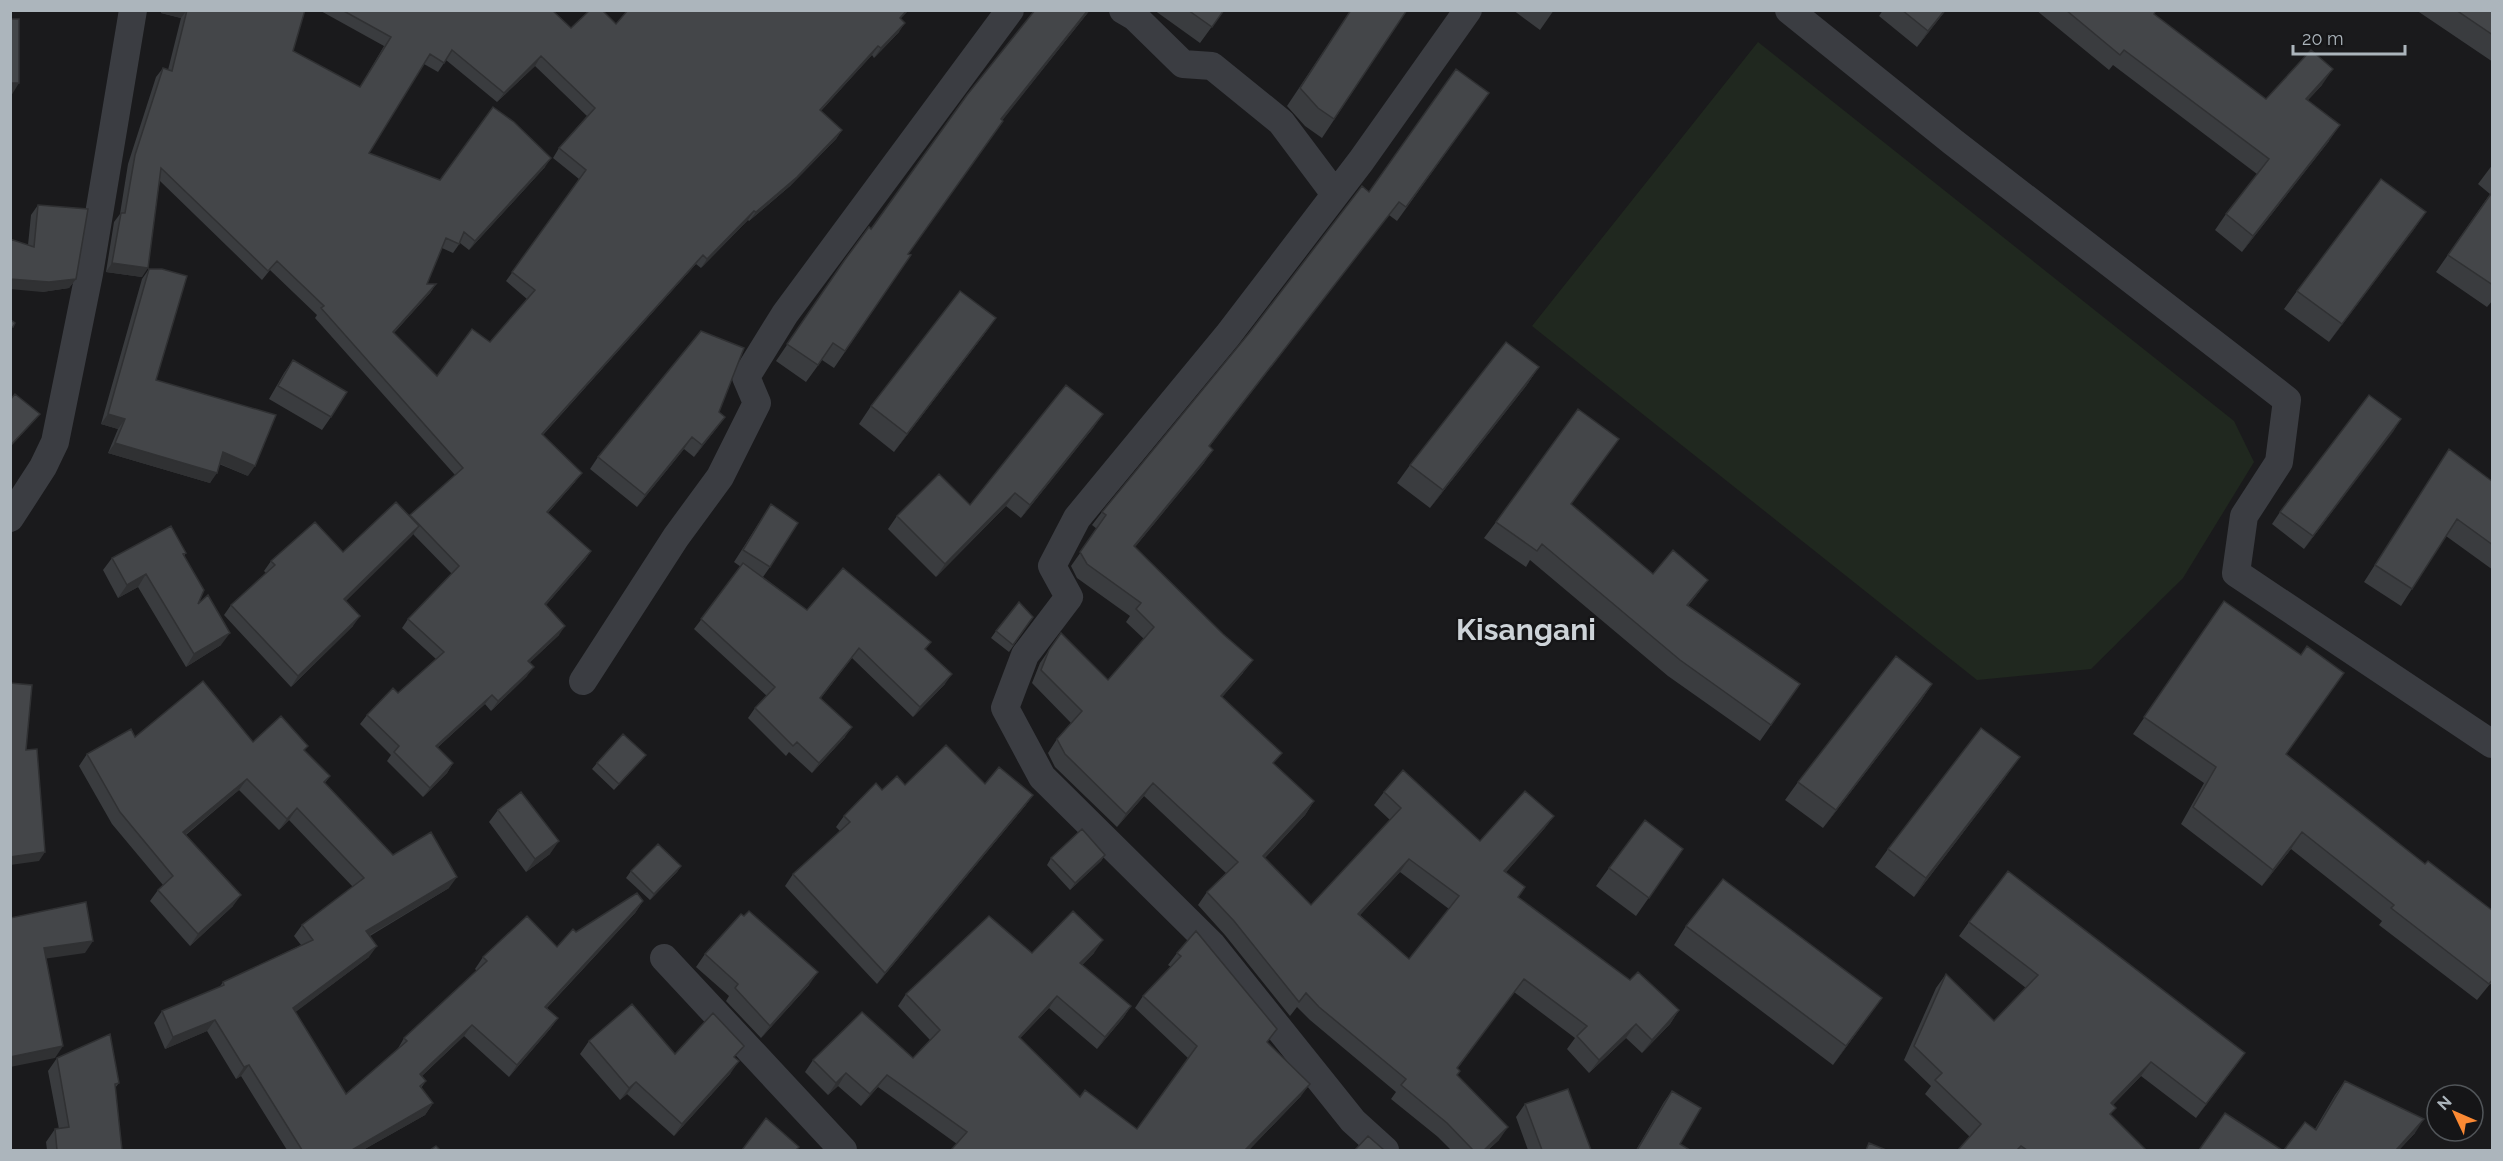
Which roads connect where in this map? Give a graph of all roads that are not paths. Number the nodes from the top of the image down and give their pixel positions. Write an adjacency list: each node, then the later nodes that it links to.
1 (133, 10): 7 (street)
2 (1010, 10): 8 (street)
3 (1123, 10): 6 (street)
4 (1468, 10): 6 (street)
5 (1789, 10): 9 (street)
6 (1335, 194): 12 (street)
7 (10, 518)
8 (583, 681)
9 (2493, 744)
10 (664, 958): 11 (street)
11 (843, 1150)
12 (1385, 1150)

